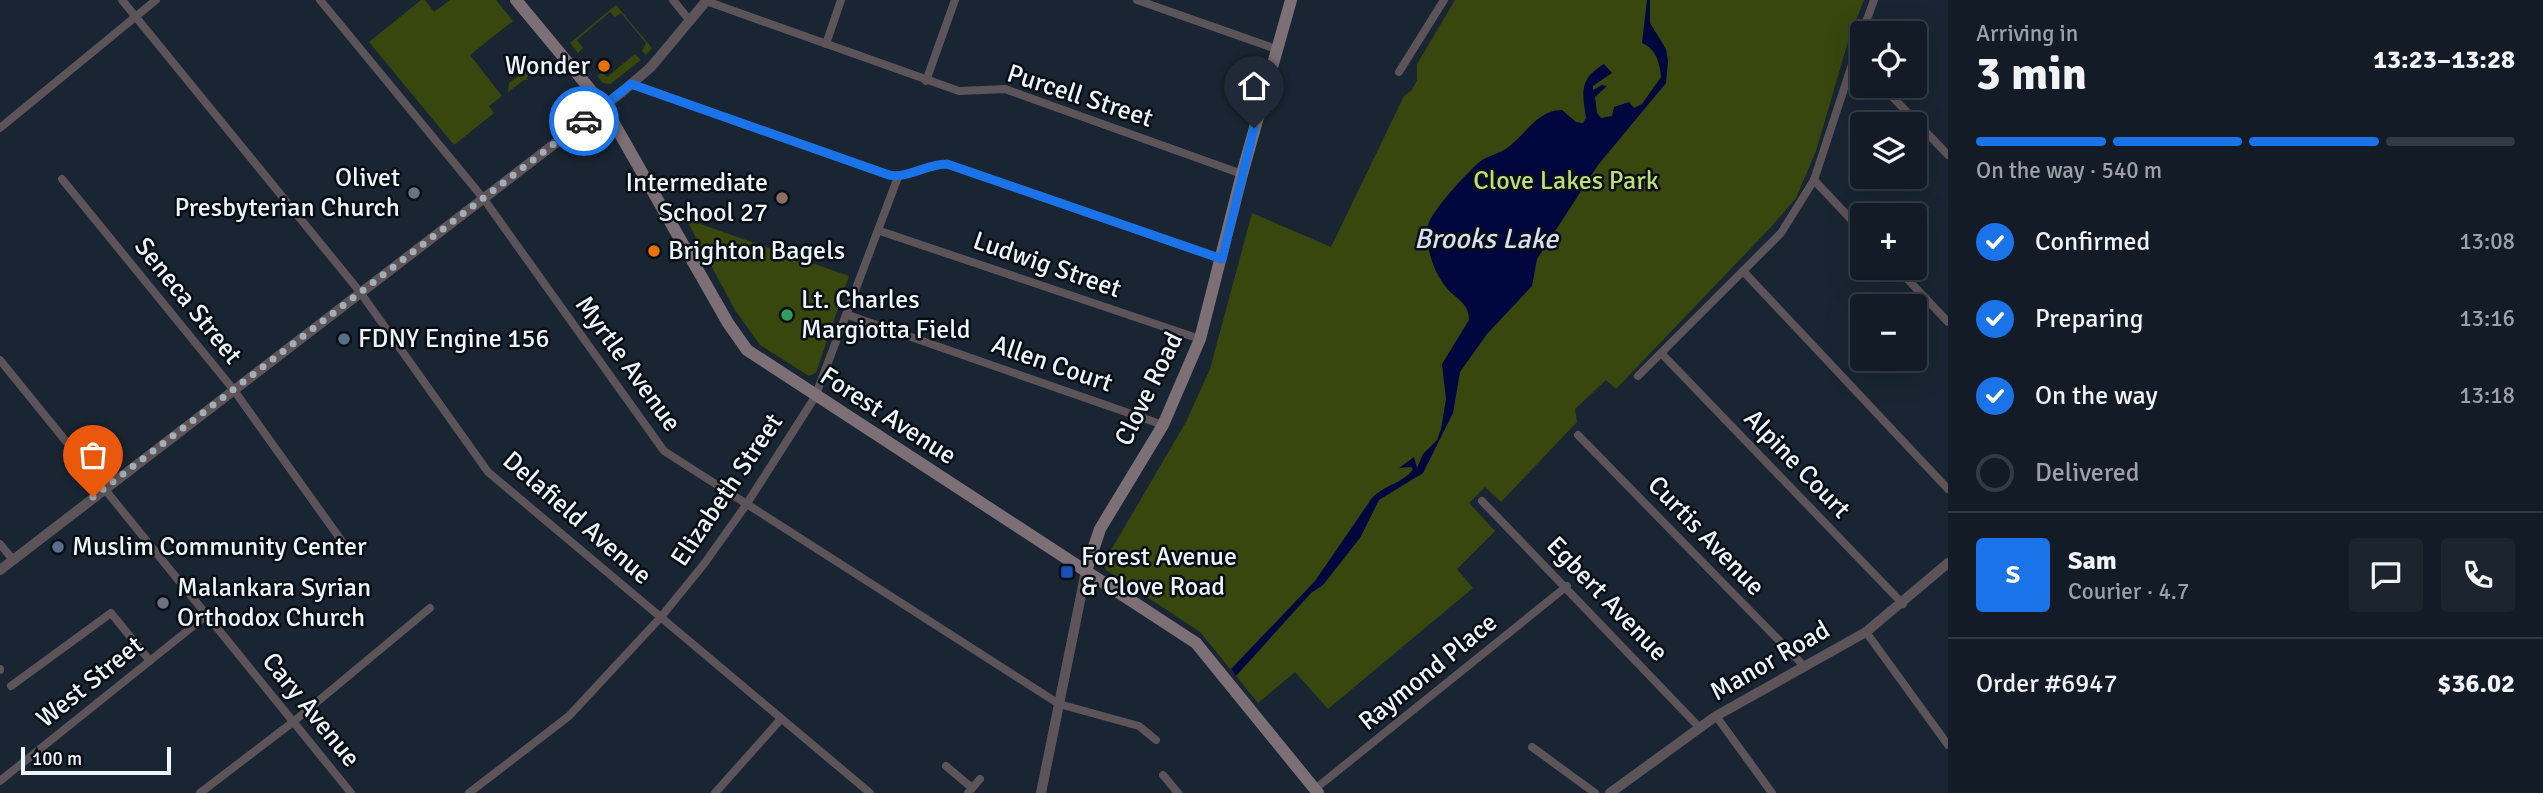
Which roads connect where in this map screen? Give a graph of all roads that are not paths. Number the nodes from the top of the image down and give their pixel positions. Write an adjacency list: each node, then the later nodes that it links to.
1 (122, 0): 13 (street, Delafield Avenue)
2 (156, 0): 13 (street)
3 (320, 0): 30 (street, Myrtle Avenue)
4 (516, 0): 23 (main road, Forest Avenue)
5 (673, 0): 14 (street)
6 (841, 0): 16 (street)
7 (955, 0): 20 (street)
8 (1291, 0): 17 (main road, Clove Road)
9 (1444, 0): 19 (street)
10 (1874, 0): 15 (street)
11 (707, 1): 14 (street); 16 (street, Purcell Street)
12 (1143, 1): 17 (street)
13 (136, 17): 24 (street); 36 (street, Delafield Avenue)
14 (690, 21): 21 (street)
15 (1867, 21)
16 (825, 44): 20 (street, Purcell Street)
17 (1276, 49): 26 (main road, Clove Road)
18 (1850, 68): 29 (street)
19 (1399, 72)
20 (926, 81): 26 (street, Purcell Street)
21 (631, 84): 23 (street); 27 (street)
22 (1893, 98): 25 (street)
23 (604, 106): 30 (street); 44 (main road, Forest Avenue)
24 (0, 128)
25 (1948, 155)
26 (1242, 174): 33 (main road, Clove Road)
27 (898, 177): 32 (street, Elizabeth Street); 33 (street)
28 (62, 179): 43 (street, Seneca Street)
29 (1814, 180): 31 (street); 34 (street)
30 (483, 198): 36 (street); 50 (street, Myrtle Avenue)
31 (1850, 218)
32 (880, 231): 37 (street, Elizabeth Street); 39 (street, Ludwig Street)
33 (1222, 259): 39 (main road, Clove Road)
34 (1743, 271): 40 (street); 48 (street)
35 (1908, 280): 38 (street)
36 (360, 292): 43 (street); 61 (street, Delafield Avenue)
37 (848, 315): 44 (street, Elizabeth Street); 45 (street, Allen Court)
38 (1948, 322)
39 (1200, 339): 45 (main road, Clove Road)
40 (1662, 354): 42 (street); 58 (street, Alpine Court)
41 (0, 360): 47 (street, Cary Avenue)
42 (1638, 376)
43 (233, 389): 47 (street); 52 (street, Seneca Street)
44 (815, 397): 50 (street, Elizabeth Street); 56 (main road, Forest Avenue)
45 (1163, 425): 56 (main road, Clove Road)
46 (1578, 435): 64 (street, Curtis Avenue)
47 (104, 489): 53 (street); 60 (street, Cary Avenue)
48 (1948, 489)
49 (1482, 501): 57 (street, Egbert Avenue)
50 (746, 505): 61 (street, Elizabeth Street); 66 (street, Myrtle Avenue)
51 (0, 544): 53 (street)
52 (351, 554)
53 (13, 560): 55 (street)
54 (1948, 563): 58 (street, Manor Road)
55 (0, 570)
56 (1086, 570): 66 (street, Clove Road); 79 (main road, Forest Avenue)
57 (1567, 586): 70 (street, Egbert Avenue); 79 (street, Raymond Place)
58 (1903, 604): 62 (street, Manor Road)
59 (430, 608): 69 (street)
60 (207, 615): 63 (street, West Street); 69 (street, Cary Avenue)
61 (660, 617): 68 (street, Delafield Avenue); 82 (street, Elizabeth Street)
62 (1866, 632): 64 (street, Manor Road); 72 (street)
63 (150, 661): 65 (street); 77 (street, West Street)
64 (1805, 667): 67 (street, Manor Road)
65 (12, 686)
66 (1059, 704): 71 (street, Myrtle Avenue); 85 (street, Clove Road)
67 (1716, 716): 70 (street, Manor Road); 89 (street)
68 (780, 719): 83 (street); 84 (street, Delafield Avenue)
69 (293, 722): 80 (street); 81 (street, Cary Avenue)
70 (1700, 728): 88 (street, Manor Road)
71 (1156, 740)
72 (1948, 745)
73 (1532, 747): 87 (street)
74 (946, 766): 78 (street)
75 (1163, 775): 86 (street)
76 (980, 779): 78 (street)
77 (0, 781)
78 (970, 790)
79 (1316, 791)
80 (200, 793)
81 (351, 793)
82 (469, 793)
83 (715, 793)
84 (870, 793)
85 (1041, 793)
86 (1178, 793)
87 (1595, 793)
88 (1610, 793)
89 (1772, 793)

